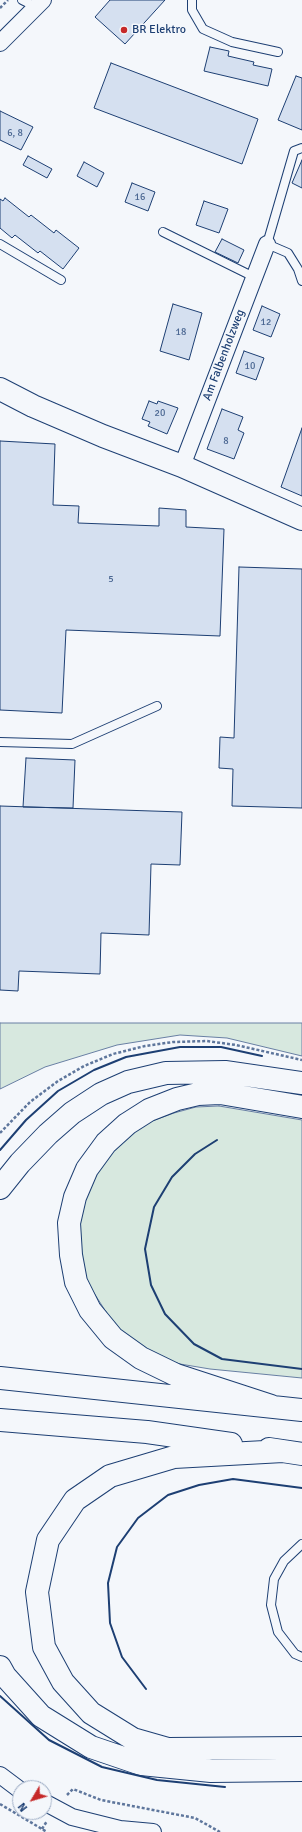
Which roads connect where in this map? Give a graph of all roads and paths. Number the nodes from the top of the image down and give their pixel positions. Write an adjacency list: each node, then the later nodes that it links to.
1 (8, 0): 4 (path)
2 (192, 0): 6 (lane)
3 (34, 2): 5 (street)
4 (0, 8)
5 (0, 44)
6 (278, 52)
7 (302, 148): 10 (lane)
8 (163, 232): 11 (lane)
9 (0, 244): 12 (lane)
10 (267, 244): 11 (street, Am Falbenholzweg); 13 (lane)
11 (254, 277): 15 (street, Am Falbenholzweg)
12 (61, 280)
13 (302, 281)
14 (0, 389): 15 (main road)
15 (182, 466): 16 (main road)
16 (302, 519)
17 (157, 706): 18 (lane)
18 (0, 742)
19 (302, 1083): 21 (main road)
20 (302, 1107): 23 (main road)
21 (0, 1188)
22 (0, 1378): 23 (main road)
23 (271, 1406): 24 (main road)
24 (302, 1410)
25 (0, 1420): 26 (main road)
26 (293, 1452): 30 (main road)
27 (302, 1544): 28 (lane)
28 (302, 1657)
29 (0, 1667): 31 (main road)
30 (302, 1748)
31 (302, 1770)
32 (0, 1775): 33 (street)
33 (12, 1784)
34 (0, 1804): 39 (path)
35 (52, 1804): 42 (path)
36 (52, 1806): 38 (street)
37 (45, 1820): 39 (path)
38 (100, 1828): 41 (street)
39 (42, 1829): 40 (path)
40 (47, 1832)
41 (153, 1832)
42 (220, 1832)

